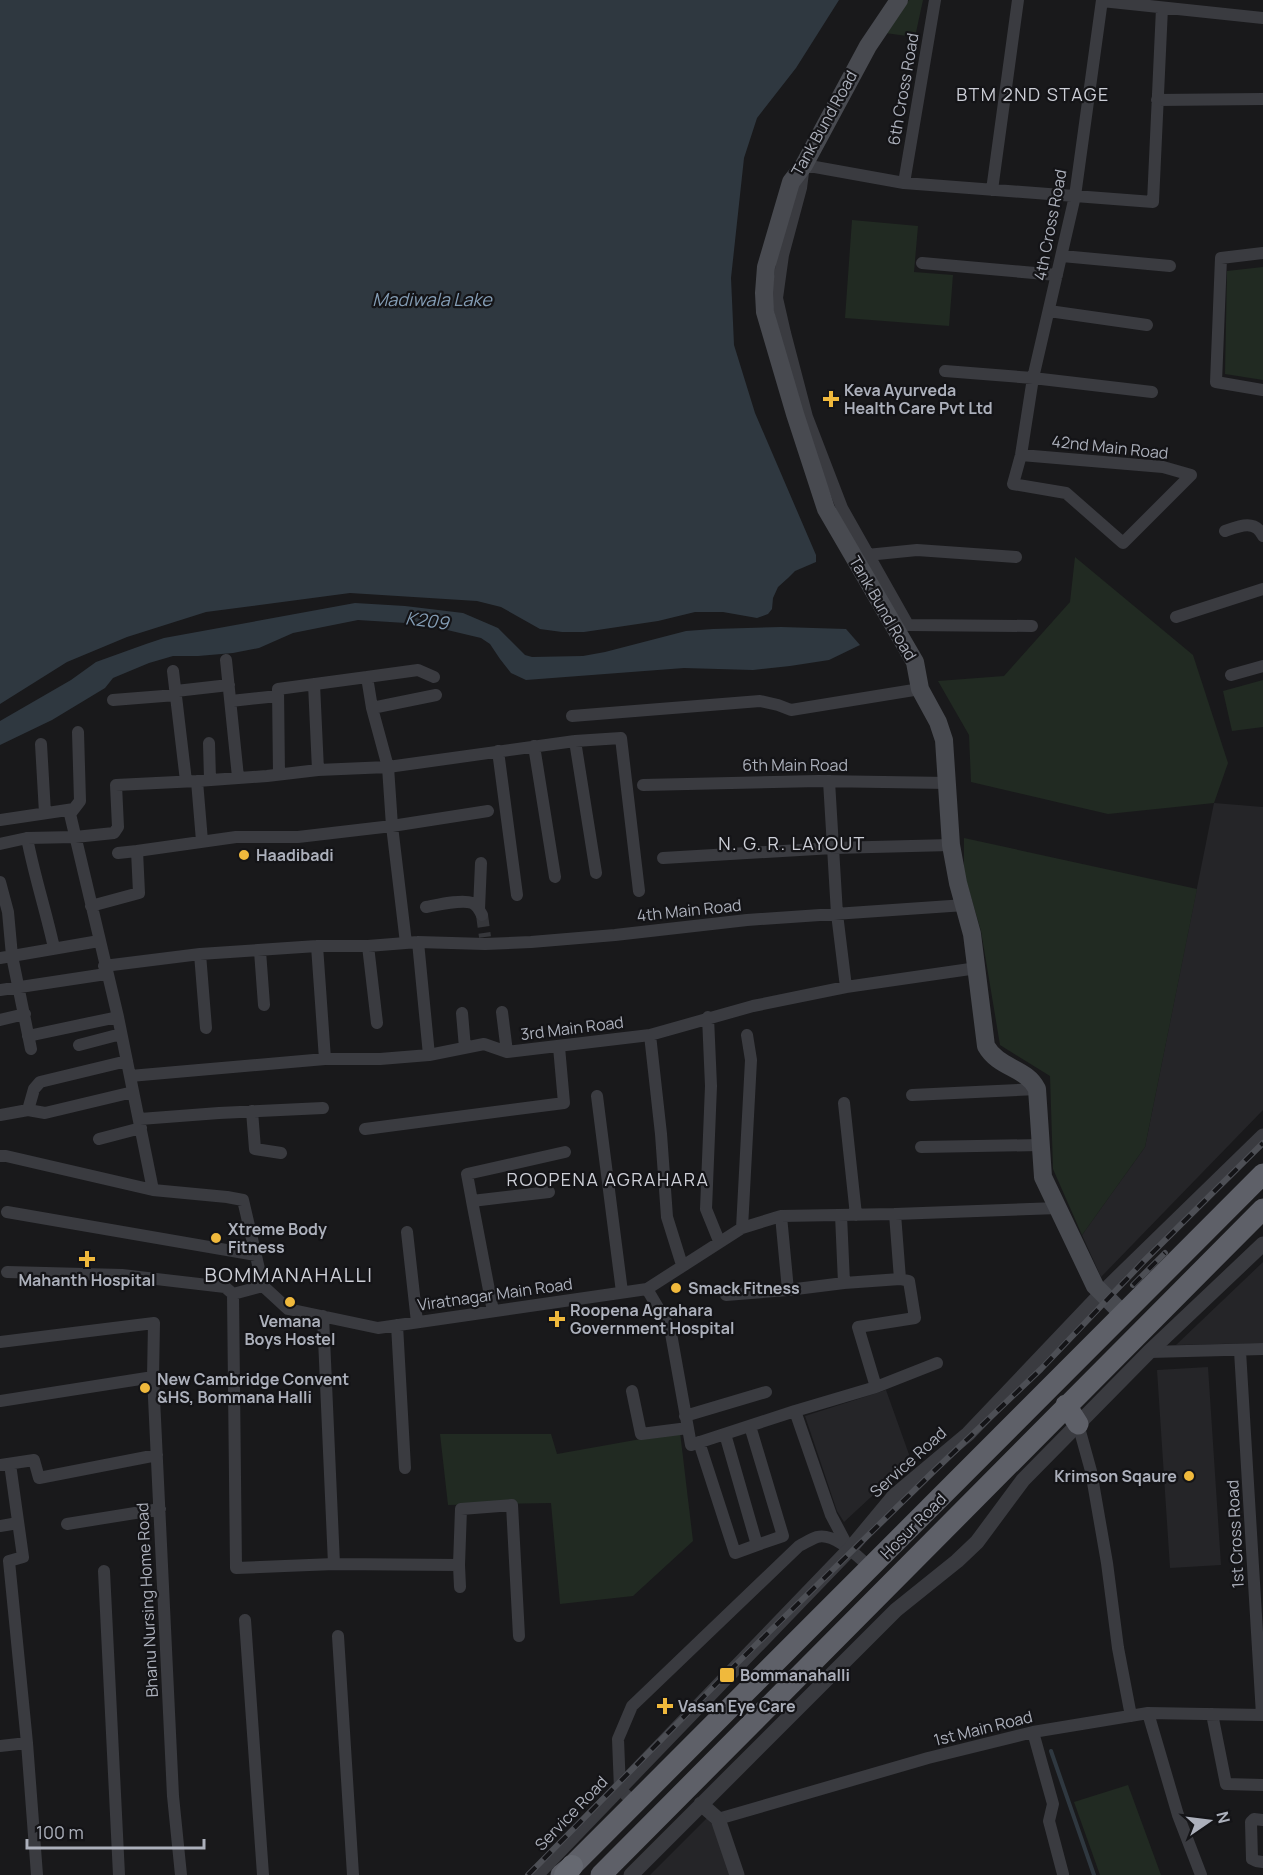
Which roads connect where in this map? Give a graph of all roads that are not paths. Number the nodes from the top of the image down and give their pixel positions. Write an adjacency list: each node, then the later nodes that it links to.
1 (899, 0): 9 (main road, Tank Bund Road)
2 (935, 0): 10 (street, 6th Cross Road)
3 (1018, 0): 11 (street)
4 (1102, 1): 5 (street); 12 (street, 4th Cross Road)
5 (1162, 8): 6 (street); 8 (street)
6 (1263, 18)
7 (1263, 99): 8 (street)
8 (1157, 100): 12 (street)
9 (804, 165): 10 (street); 27 (street); 40 (main road, Tank Bund Road)
10 (904, 183): 11 (street)
11 (992, 190): 12 (street)
12 (1075, 196): 14 (street, 4th Cross Road)
13 (1263, 253): 22 (street)
14 (1062, 256): 16 (street); 17 (street, 4th Cross Road)
15 (922, 263): 17 (street)
16 (1170, 266)
17 (1057, 275): 18 (street, 4th Cross Road)
18 (1049, 311): 19 (street); 21 (street, 4th Cross Road)
19 (1147, 325)
20 (945, 371): 21 (street)
21 (1033, 378): 23 (street); 24 (street, 4th Cross Road)
22 (1263, 390)
23 (1152, 392)
24 (1022, 455): 24 (street, 42nd Main Road)
25 (1225, 531): 26 (street)
26 (1263, 536)
27 (867, 555): 28 (street); 31 (street)
28 (1016, 557)
29 (1263, 589): 30 (street)
30 (1176, 617)
31 (1032, 626)
32 (226, 660): 39 (street)
33 (1263, 666): 35 (street)
34 (173, 671): 41 (street)
35 (1231, 675)
36 (367, 677): 37 (street); 38 (street); 46 (street)
37 (434, 677)
38 (314, 684): 43 (street); 55 (street)
39 (229, 685): 41 (street); 45 (street)
40 (920, 689): 47 (street); 61 (main road, Tank Bund Road)
41 (176, 693): 44 (street); 59 (street)
42 (436, 695): 46 (street)
43 (278, 696): 45 (street); 56 (street)
44 (113, 700)
45 (231, 701): 57 (street)
46 (372, 708): 54 (street)
47 (572, 716)
48 (78, 732): 63 (street)
49 (575, 741): 52 (street); 78 (street); 81 (street)
50 (209, 743): 58 (street)
51 (41, 744): 65 (street)
52 (534, 746): 53 (street); 79 (street)
53 (498, 752): 54 (street); 82 (street)
54 (388, 767): 55 (street); 67 (street)
55 (318, 770): 56 (street)
56 (279, 774): 57 (street)
57 (237, 777): 58 (street)
58 (210, 779): 59 (street)
59 (191, 781): 68 (street); 70 (street)
60 (829, 781): 61 (street, 6th Main Road); 62 (street, 6th Main Road); 73 (street)
61 (948, 783): 72 (main road, Tank Bund Road)
62 (643, 785)
63 (74, 809): 65 (street); 68 (street)
64 (488, 811): 67 (street)
65 (45, 813): 66 (street)
66 (0, 820)
67 (392, 826): 70 (street); 89 (street)
68 (75, 837): 69 (street); 84 (street)
69 (27, 838): 71 (street); 92 (street)
70 (202, 841): 74 (street)
71 (0, 844)
72 (951, 845): 73 (street); 83 (main road, Tank Bund Road)
73 (833, 848): 76 (street); 87 (street)
74 (137, 851): 75 (street); 84 (street)
75 (118, 853)
76 (663, 858)
77 (481, 863): 85 (street)
78 (596, 873)
79 (555, 877)
80 (0, 882): 86 (street)
81 (639, 891)
82 (517, 895)
83 (964, 905): 87 (street, 4th Main Road); 96 (main road, Tank Bund Road)
84 (91, 906): 88 (street)
85 (426, 907)
86 (4, 912): 95 (street)
87 (837, 914): 89 (street, 4th Main Road); 99 (street)
88 (99, 941): 92 (street); 97 (street)
89 (412, 942): 91 (street, 4th Main Road); 117 (street)
90 (317, 946): 91 (street, 4th Main Road); 93 (street, 4th Main Road); 118 (street)
91 (368, 946): 108 (street)
92 (54, 948): 95 (street)
93 (260, 951): 94 (street, 4th Main Road); 101 (street)
94 (200, 954): 97 (street, 4th Main Road); 109 (street)
95 (6, 957): 98 (street)
96 (977, 968): 99 (street, 3rd Main Road); 121 (main road, Tank Bund Road)
97 (105, 970): 98 (street, 4th Main Road); 105 (street)
98 (19, 987): 100 (street, 4th Main Road); 104 (street)
99 (846, 987): 106 (street, 3rd Main Road)
100 (0, 990)
101 (264, 1005)
102 (502, 1012): 116 (street)
103 (462, 1013): 115 (street)
104 (25, 1014): 105 (street); 107 (street)
105 (118, 1017): 110 (street)
106 (708, 1017): 111 (street, 3rd Main Road); 152 (street)
107 (0, 1020)
108 (377, 1023)
109 (206, 1028)
110 (120, 1034): 113 (street); 119 (street)
111 (650, 1035): 114 (street, 3rd Main Road); 155 (street)
112 (747, 1035): 150 (street)
113 (79, 1045)
114 (559, 1047): 116 (street, 3rd Main Road); 131 (street)
115 (465, 1048): 116 (street, 3rd Main Road); 117 (street, 3rd Main Road)
116 (507, 1052)
117 (429, 1055): 118 (street, 3rd Main Road)
118 (325, 1059): 120 (street, 3rd Main Road)
119 (127, 1061): 120 (street); 127 (street)
120 (130, 1076): 122 (street)
121 (1037, 1089): 123 (street); 134 (main road)
122 (133, 1092): 127 (street); 130 (street)
123 (912, 1095)
124 (597, 1096): 162 (street)
125 (844, 1103): 148 (street)
126 (323, 1108): 128 (street)
127 (28, 1110): 129 (street)
128 (252, 1111): 130 (street); 137 (street)
129 (0, 1115)
130 (141, 1123): 133 (street); 140 (street)
131 (365, 1129)
132 (1263, 1136): 163 (street, Service Road)
133 (99, 1139)
134 (1040, 1145): 135 (street); 143 (main road)
135 (921, 1147)
136 (565, 1152): 142 (street)
137 (282, 1153)
138 (0, 1156): 140 (street)
139 (1263, 1174): 167 (highway, Hosur Road)
140 (153, 1190): 154 (street)
141 (549, 1192): 142 (street)
142 (472, 1201): 166 (street)
143 (1058, 1208): 146 (street, Viratnagar Main Road); 163 (main road)
144 (1263, 1209): 181 (highway, Hosur Road)
145 (7, 1212): 154 (street)
146 (895, 1214): 148 (street, Viratnagar Main Road); 157 (street)
147 (842, 1215): 148 (street, Viratnagar Main Road); 149 (street, Viratnagar Main Road); 158 (street)
148 (856, 1215)
149 (781, 1216): 150 (street, Viratnagar Main Road); 161 (street)
150 (742, 1228): 152 (street, Viratnagar Main Road)
151 (407, 1232): 169 (street)
152 (719, 1241): 155 (street, Viratnagar Main Road)
153 (1263, 1244): 174 (street)
154 (256, 1255): 159 (street)
155 (682, 1265): 160 (street, Viratnagar Main Road)
156 (8, 1272): 164 (street)
157 (900, 1279): 158 (street); 177 (street)
158 (844, 1283): 161 (street)
159 (263, 1286): 164 (street); 168 (street, Viratnagar Main Road)
160 (647, 1288): 162 (street, Viratnagar Main Road); 183 (street)
161 (788, 1290): 165 (street)
162 (622, 1292): 166 (street, Viratnagar Main Road)
163 (1102, 1293): 167 (main road); 196 (street, Service Road)
164 (233, 1294): 198 (street)
165 (726, 1295)
166 (493, 1311): 169 (street, Viratnagar Main Road)
167 (1124, 1315): 200 (highway, Hosur Road)
168 (323, 1316): 170 (street, Viratnagar Main Road); 198 (street)
169 (417, 1322): 170 (street, Viratnagar Main Road)
170 (397, 1325): 190 (street)
171 (0, 1342): 176 (street, Bhanu Nursing Home Road)
172 (1263, 1350): 173 (street)
173 (1240, 1351): 174 (street); 197 (street, 1st Cross Road)
174 (1149, 1352): 184 (street)
175 (937, 1363): 177 (street)
176 (153, 1377): 180 (street); 188 (street, Bhanu Nursing Home Road)
177 (876, 1387): 182 (street)
178 (632, 1391): 183 (street)
179 (766, 1392): 183 (street)
180 (0, 1401)
181 (1066, 1406): 184 (highway); 228 (highway, Hosur Road)
182 (795, 1411): 185 (street); 196 (street)
183 (686, 1422): 187 (street)
184 (1078, 1424): 209 (street); 216 (street)
185 (750, 1426): 186 (street); 195 (street)
186 (725, 1434): 187 (street); 195 (street)
187 (699, 1442): 195 (street)
188 (157, 1455): 189 (street); 191 (street, Bhanu Nursing Home Road)
189 (5, 1465): 192 (street)
190 (405, 1468)
191 (160, 1509): 193 (street); 224 (street, Bhanu Nursing Home Road)
192 (18, 1523): 194 (street); 211 (street)
193 (67, 1524)
194 (0, 1526)
195 (757, 1545)
196 (850, 1549): 200 (street); 214 (street, Service Road); 214 (street)
197 (1258, 1556): 208 (street, 1st Cross Road)
198 (334, 1564): 199 (street)
199 (459, 1565): 202 (street); 205 (street)
200 (871, 1568): 215 (highway, Hosur Road)
201 (104, 1571): 223 (street)
202 (460, 1587)
203 (245, 1620): 225 (street)
204 (338, 1636): 226 (street)
205 (519, 1636)
206 (1148, 1713): 207 (street, 1st Main Road); 209 (street, 1st Main Road); 231 (street)
207 (1212, 1714): 208 (street, 1st Main Road); 213 (street)
208 (1262, 1715)
209 (1131, 1716): 210 (street, 1st Main Road)
210 (1033, 1732): 217 (street, 1st Main Road); 221 (street)
211 (27, 1743): 212 (street); 222 (street)
212 (0, 1746)
213 (1263, 1785)
214 (620, 1789): 215 (street); 227 (street, Service Road)
215 (635, 1804): 220 (highway, Hosur Road)
216 (700, 1804): 217 (street); 229 (street)
217 (718, 1819): 230 (street)
218 (1263, 1820): 219 (street)
219 (1263, 1862)
220 (566, 1872)
221 (1063, 1874)
222 (37, 1875)
223 (119, 1875)
224 (181, 1875)
225 (263, 1875)
226 (353, 1875)
227 (536, 1875)
228 (601, 1875)
229 (631, 1875)
230 (736, 1875)
231 (1201, 1875)

